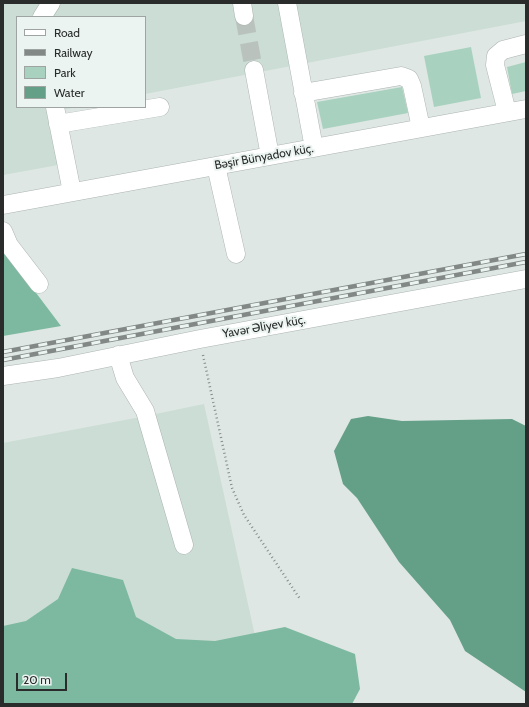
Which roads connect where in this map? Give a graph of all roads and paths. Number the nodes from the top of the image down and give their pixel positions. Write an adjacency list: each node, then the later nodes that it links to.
1 (51, 3): 3 (street)
2 (287, 3): 6 (street)
3 (43, 16)
4 (526, 44): 9 (street)
5 (254, 70): 13 (street)
6 (303, 93): 11 (street); 12 (street)
7 (160, 107): 10 (street)
8 (526, 109): 9 (street, Bəşir Bünyadov küç.)
9 (507, 112): 11 (street, Bəşir Bünyadov küç.)
10 (57, 116): 15 (street)
11 (421, 128): 12 (street, Bəşir Bünyadov küç.)
12 (314, 148): 13 (street, Bəşir Bünyadov küç.)
13 (270, 156): 14 (street, Bəşir Bünyadov küç.)
14 (216, 166): 15 (street, Bəşir Bünyadov küç.); 18 (street)
15 (72, 192): 16 (street, Bəşir Bünyadov küç.)
16 (3, 205)
17 (3, 231): 20 (street)
18 (236, 254)
19 (526, 280): 21 (street, Yavər Əliyev küç.)
20 (40, 284)
21 (200, 339): 22 (street, Yavər Əliyev küç.); 25 (path)
22 (118, 355): 23 (street, Yavər Əliyev küç.); 24 (street)
23 (3, 376)
24 (184, 545)
25 (300, 600)

